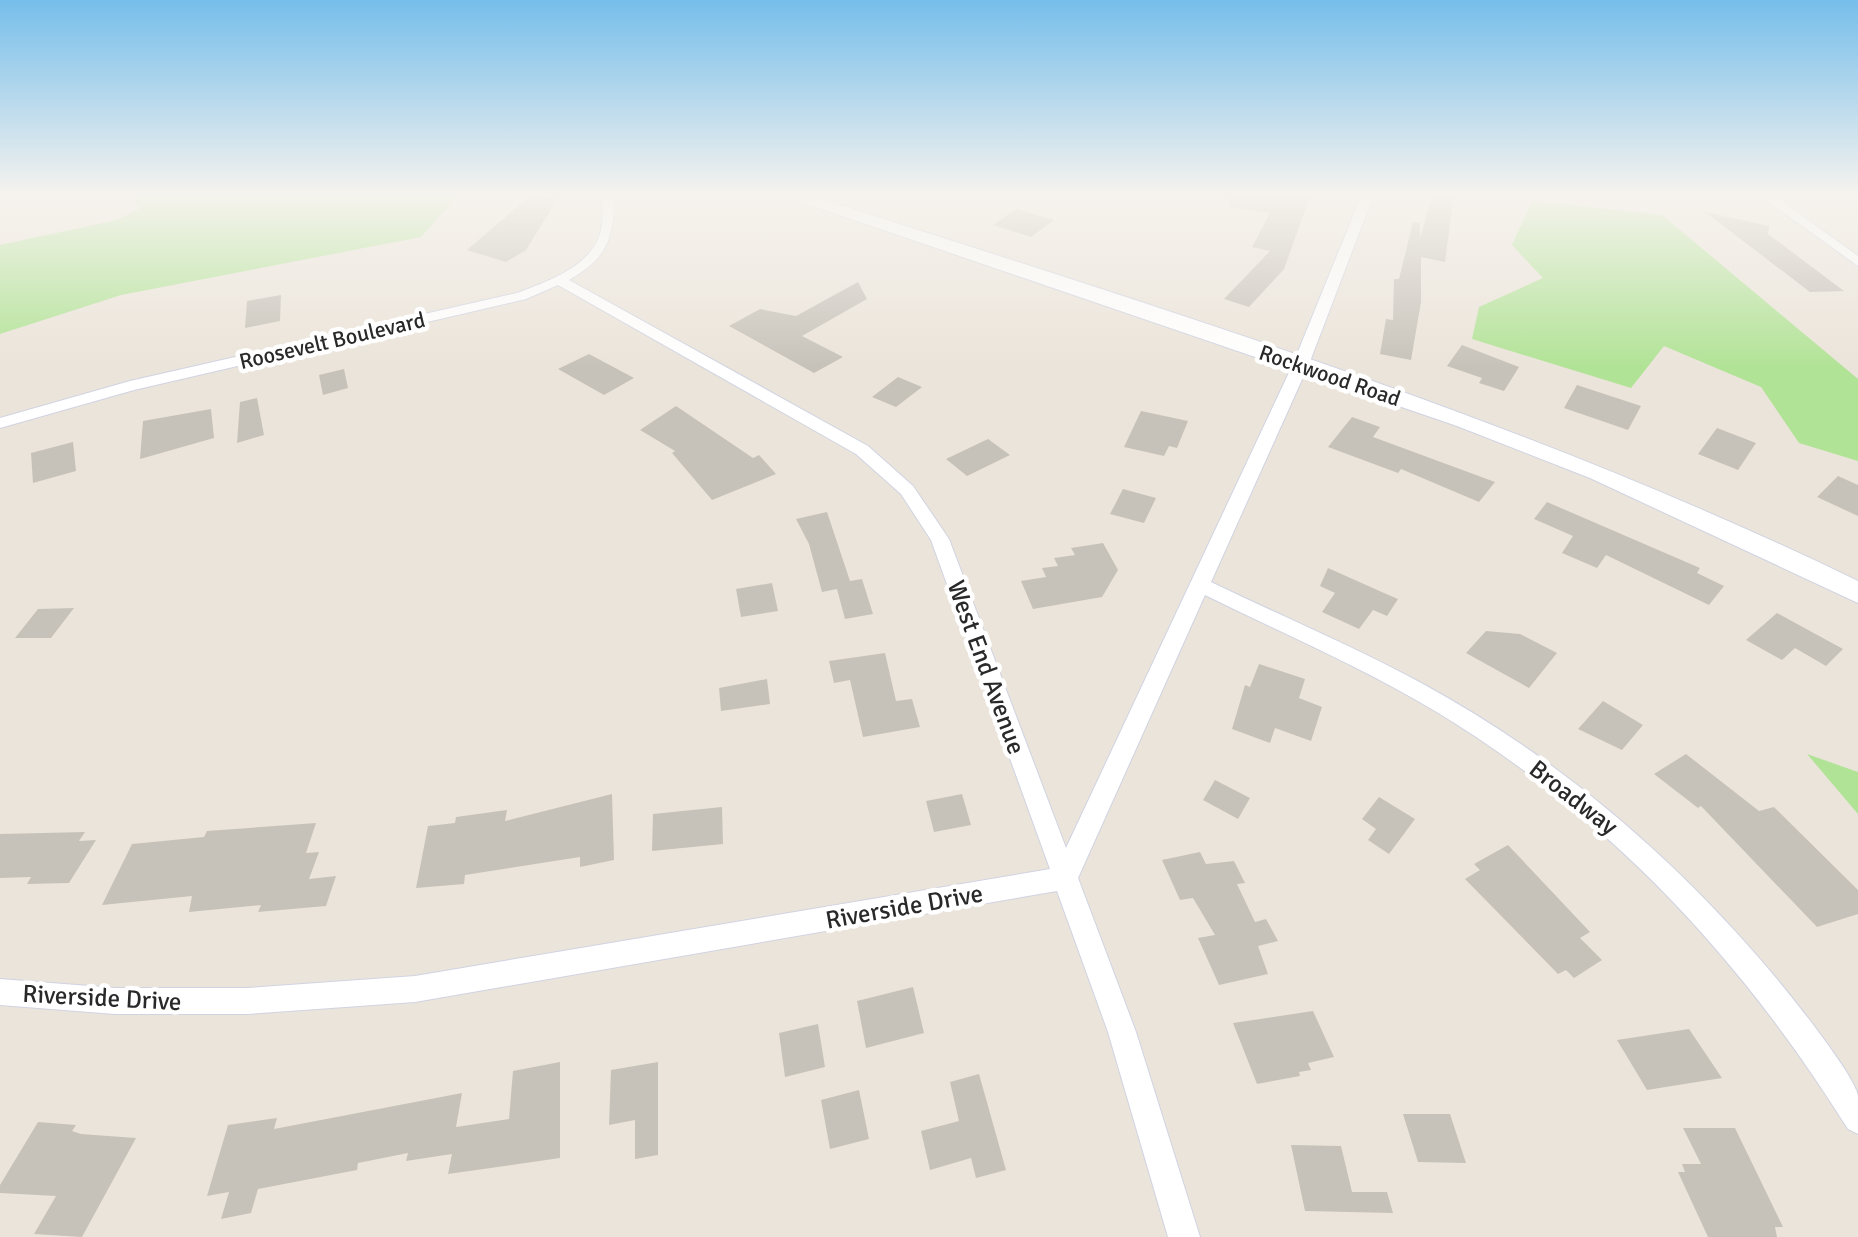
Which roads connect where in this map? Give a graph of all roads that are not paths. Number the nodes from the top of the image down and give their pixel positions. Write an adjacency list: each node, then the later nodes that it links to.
1 (594, 252): 4 (street, Roosevelt Boulevard)
2 (962, 252): 5 (street, Rockwood Road)
3 (1345, 252): 5 (street)
4 (558, 280): 6 (street, Roosevelt Boulevard); 9 (street, West End Avenue)
5 (1301, 364): 7 (street); 8 (street, Rockwood Road)
6 (0, 423)
7 (1200, 585): 9 (street); 11 (street, Broadway)
8 (1858, 594)
9 (1065, 878): 10 (street, Riverside Drive); 12 (street, West End Avenue)
10 (0, 992)
11 (1858, 1118)
12 (1184, 1237)

